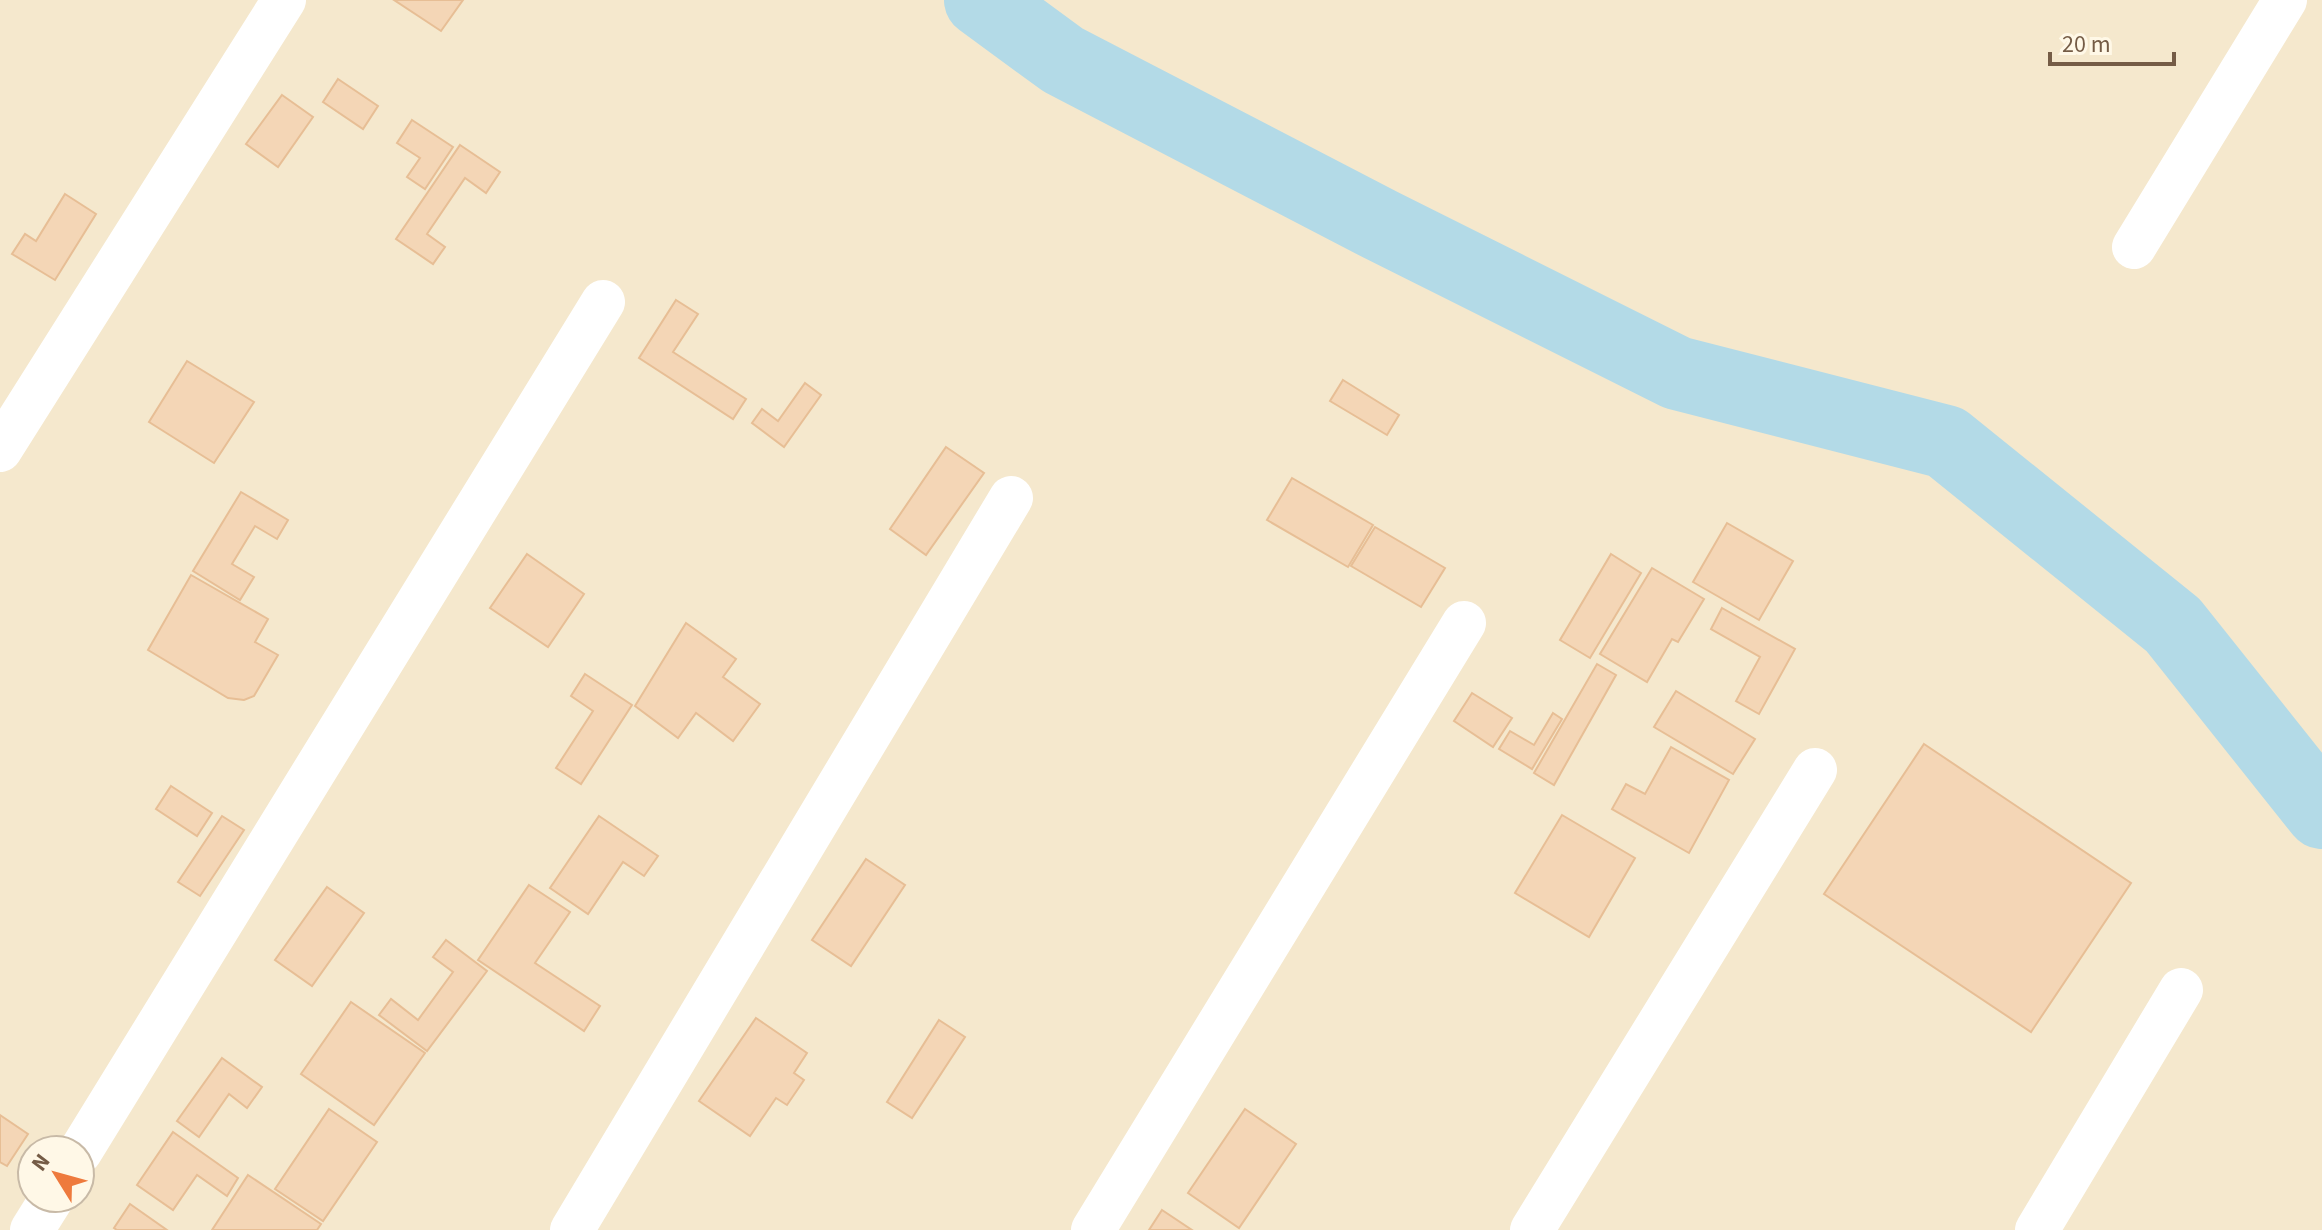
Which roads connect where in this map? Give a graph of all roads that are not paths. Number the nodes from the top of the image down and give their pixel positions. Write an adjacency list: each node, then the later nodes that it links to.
1 (284, 0): 5 (street)
2 (2285, 0): 3 (street)
3 (2134, 247)
4 (603, 302): 10 (street)
5 (0, 450)
6 (1011, 498): 11 (street)
7 (1464, 623): 12 (street)
8 (1815, 770): 13 (street)
9 (2181, 990): 14 (street)
10 (91, 1134)
11 (572, 1230)
12 (1093, 1230)
13 (1532, 1230)
14 (2037, 1230)

